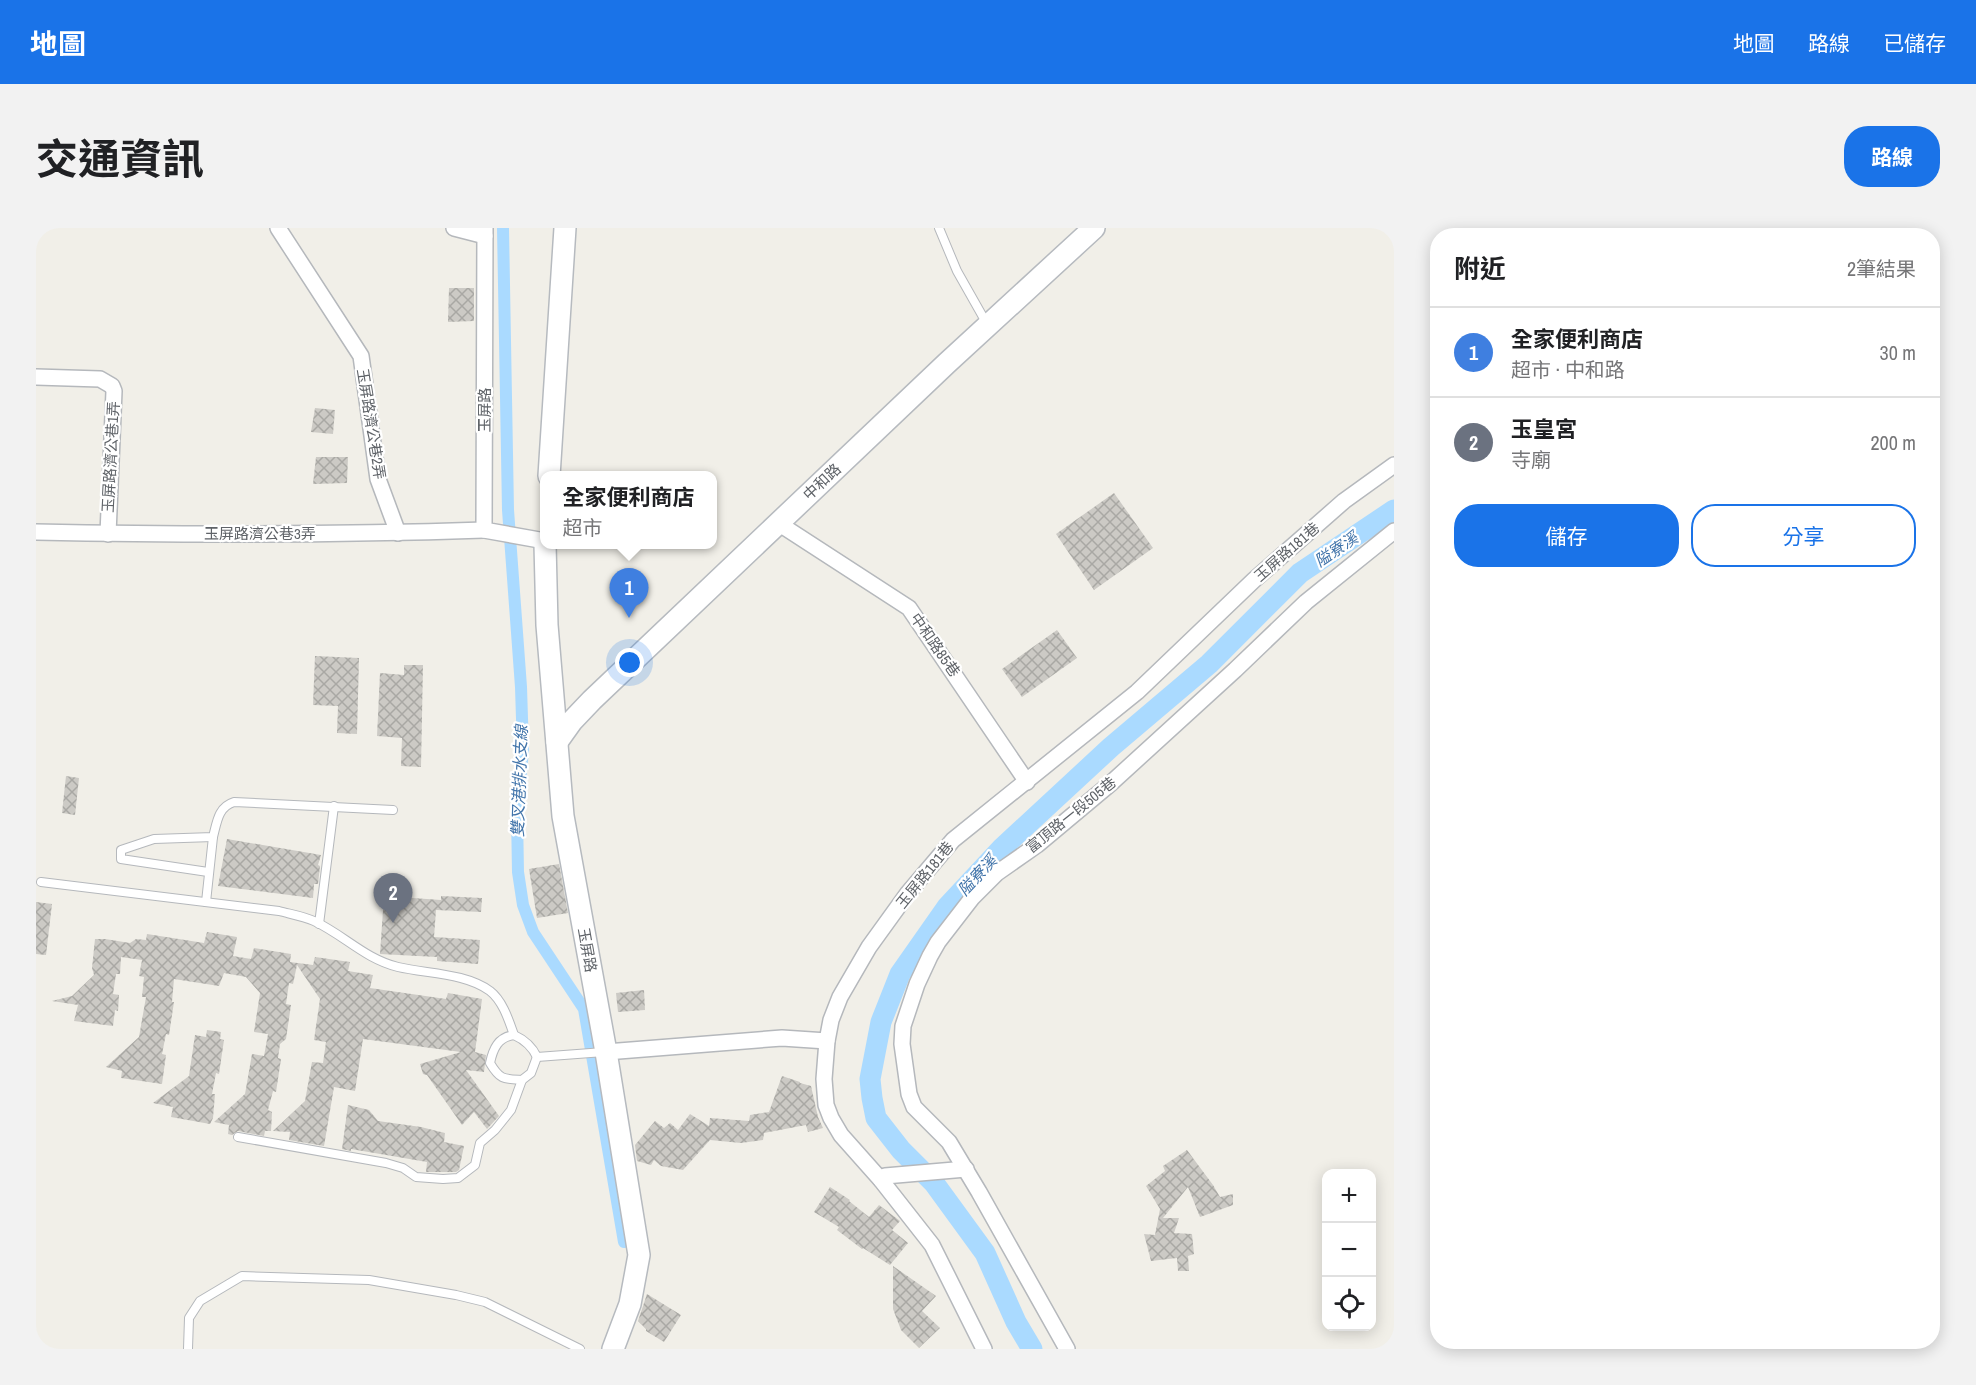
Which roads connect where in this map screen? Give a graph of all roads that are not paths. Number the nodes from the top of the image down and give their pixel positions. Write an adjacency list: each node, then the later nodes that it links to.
1 (278, 228): 15 (street, 玉屏路濟公巷2弄)
2 (454, 228): 6 (street)
3 (565, 228): 10 (street)
4 (939, 228): 7 (lane)
5 (1094, 228): 7 (street, 中和路)
6 (485, 232): 12 (street, 玉屏路)
7 (988, 326): 11 (street, 中和路)
8 (36, 377): 16 (street, 玉屏路濟公巷1弄)
9 (1394, 465): 20 (street, 玉屏路181巷)
10 (549, 471)
11 (778, 523): 19 (street, 中和路); 20 (street, 中和路85巷)
12 (484, 530): 15 (street, 玉屏路濟公巷3弄); 17 (street, 玉屏路)
13 (1394, 531): 34 (street, 富頂路一段505巷)
14 (36, 532): 16 (street, 玉屏路濟公巷3弄)
15 (398, 533): 16 (street, 玉屏路濟公巷3弄)
16 (108, 534)
17 (540, 542)
18 (545, 549): 19 (street, 玉屏路)
19 (557, 742): 30 (street, 玉屏路)
20 (1027, 782): 29 (street, 玉屏路181巷)
21 (334, 806): 22 (lane); 23 (lane); 27 (lane)
22 (393, 810)
23 (213, 837): 24 (lane); 24 (lane)
24 (208, 872): 26 (lane)
25 (41, 882): 26 (lane)
26 (206, 902): 27 (lane)
27 (319, 924): 28 (lane)
28 (514, 1035): 31 (lane); 32 (lane)
29 (827, 1041): 30 (street); 35 (street, 玉屏路181巷)
30 (606, 1052): 31 (lane); 38 (street, 玉屏路)
31 (537, 1057): 32 (lane)
32 (522, 1080): 33 (lane)
33 (238, 1137)
34 (960, 1169): 35 (street); 40 (street, 富頂路一段505巷)
35 (883, 1178): 39 (street, 玉屏路181巷)
36 (188, 1349): 37 (lane)
37 (580, 1349)
38 (613, 1349)
39 (984, 1349)
40 (1067, 1349)

